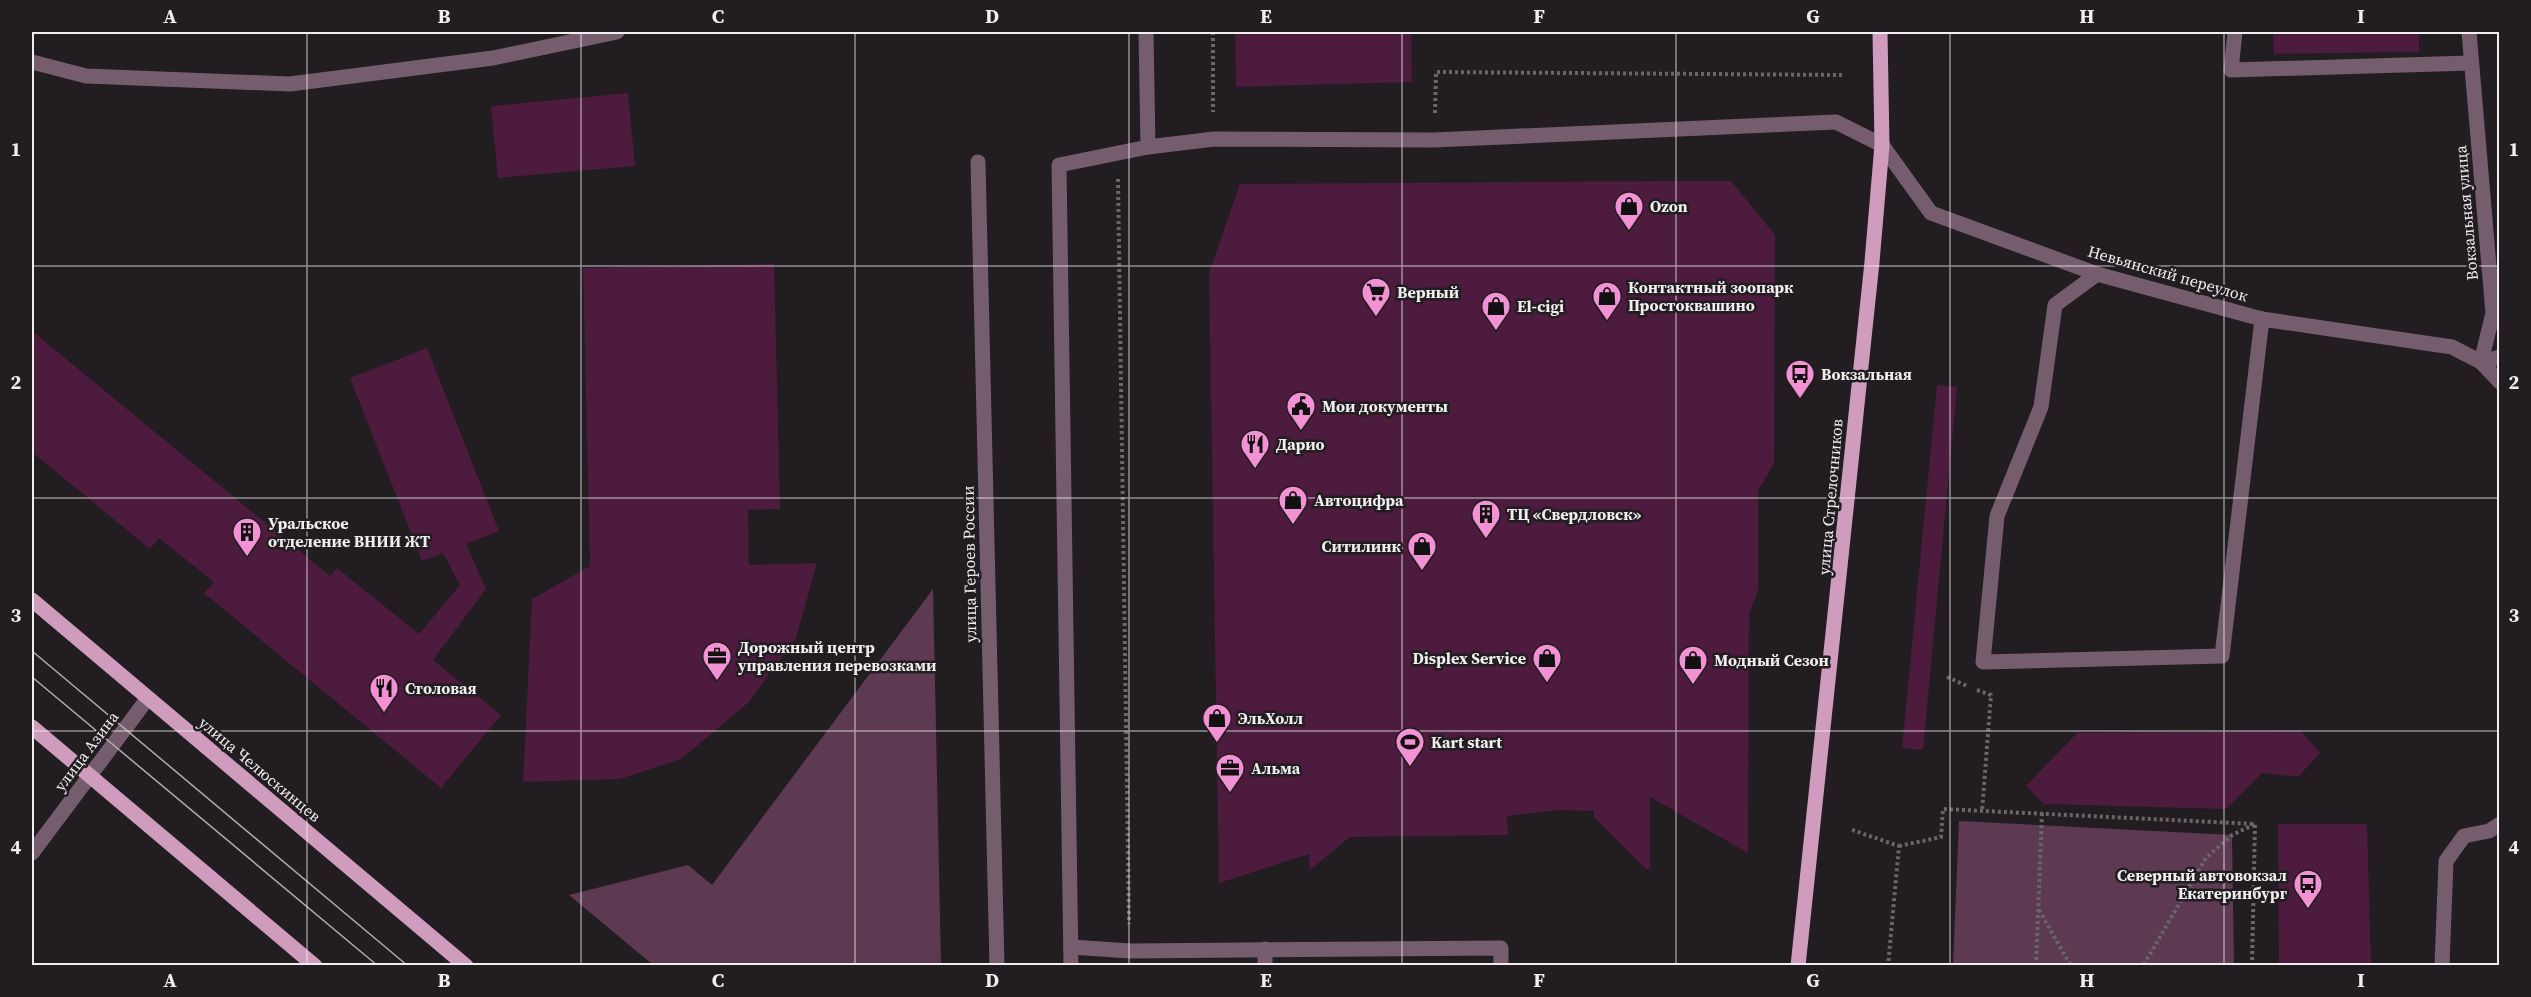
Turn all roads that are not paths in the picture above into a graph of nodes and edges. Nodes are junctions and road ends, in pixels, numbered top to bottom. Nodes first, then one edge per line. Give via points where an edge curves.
1 (616, 32) edge
2 (1146, 32) edge
3 (1880, 32) edge
4 (2235, 32) edge
5 (2469, 32) edge
6 (32, 62) edge
7 (2471, 63) junction
8 (1882, 145) junction
9 (1148, 147) junction
10 (978, 162) dead end
11 (2097, 274) junction
12 (2262, 319) junction
13 (2499, 357) edge
14 (2481, 362) junction
15 (2499, 382) edge
16 (32, 600) edge
17 (148, 698) junction
18 (32, 727) edge
19 (90, 776) junction
20 (2499, 824) edge
21 (32, 854) edge
22 (1071, 947) junction
23 (1265, 949) junction
24 (315, 966) edge
25 (466, 966) edge
26 (997, 966) edge
27 (1071, 966) edge
28 (1265, 966) edge
29 (1501, 966) edge
30 (1798, 966) edge
31 (2442, 966) edge

1 - 6 street via 494,58 290,84 86,76
2 - 9 street
3 - 8 main road, улица Стрелочников
4 - 7 street via 2231,70
5 - 7 street, Вокзальная улица
7 - 14 street, Вокзальная улица via 2493,313
8 - 9 street via 1836,122 1434,140 1214,139
8 - 11 street, Невьянский переулок via 1931,213
8 - 30 main road, улица Стрелочников
9 - 22 street via 1059,165
10 - 26 street, улица Героев России
11 - 12 street, Невьянский переулок
11 - 12 street via 2055,304 2041,407 1997,516 1983,662 2222,656
12 - 14 street, Невьянский переулок via 2452,347
13 - 14 street
14 - 15 street
16 - 17 main road, улица Челюскинцев
17 - 19 street, улица Азина
17 - 25 main road, улица Челюскинцев
18 - 19 main road
19 - 21 street, улица Азина
19 - 24 main road
20 - 31 street via 2489,831 2464,836 2446,861
22 - 23 street via 1130,951
22 - 27 street
23 - 28 street
23 - 29 street via 1501,948

